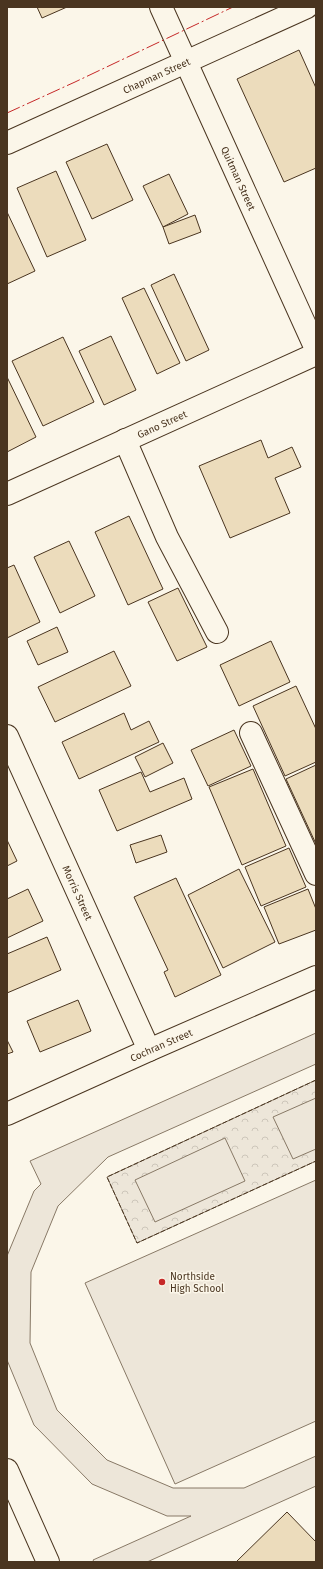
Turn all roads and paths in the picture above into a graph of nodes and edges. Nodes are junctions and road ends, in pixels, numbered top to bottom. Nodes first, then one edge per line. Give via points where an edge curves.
1 (161, 7) edge
2 (307, 7) edge
3 (187, 62) junction
4 (7, 143) edge
5 (316, 349) edge
6 (316, 354) edge
7 (125, 440) junction
8 (7, 494) edge
9 (216, 632) dead end
10 (251, 733) dead end
11 (7, 736) edge
12 (316, 874) edge
13 (316, 977) edge
14 (149, 1050) junction
15 (7, 1114) edge
16 (7, 1470) edge
17 (48, 1562) edge

1 - 3 street, Quitman Street
2 - 3 street, Chapman Street
3 - 4 street, Chapman Street
3 - 5 street, Quitman Street
6 - 7 street, Gano Street
7 - 8 street, Gano Street
7 - 9 street via 167,537
10 - 12 street
11 - 14 street, Morris Street
13 - 14 street, Cochran Street
14 - 15 street, Cochran Street
16 - 17 street

